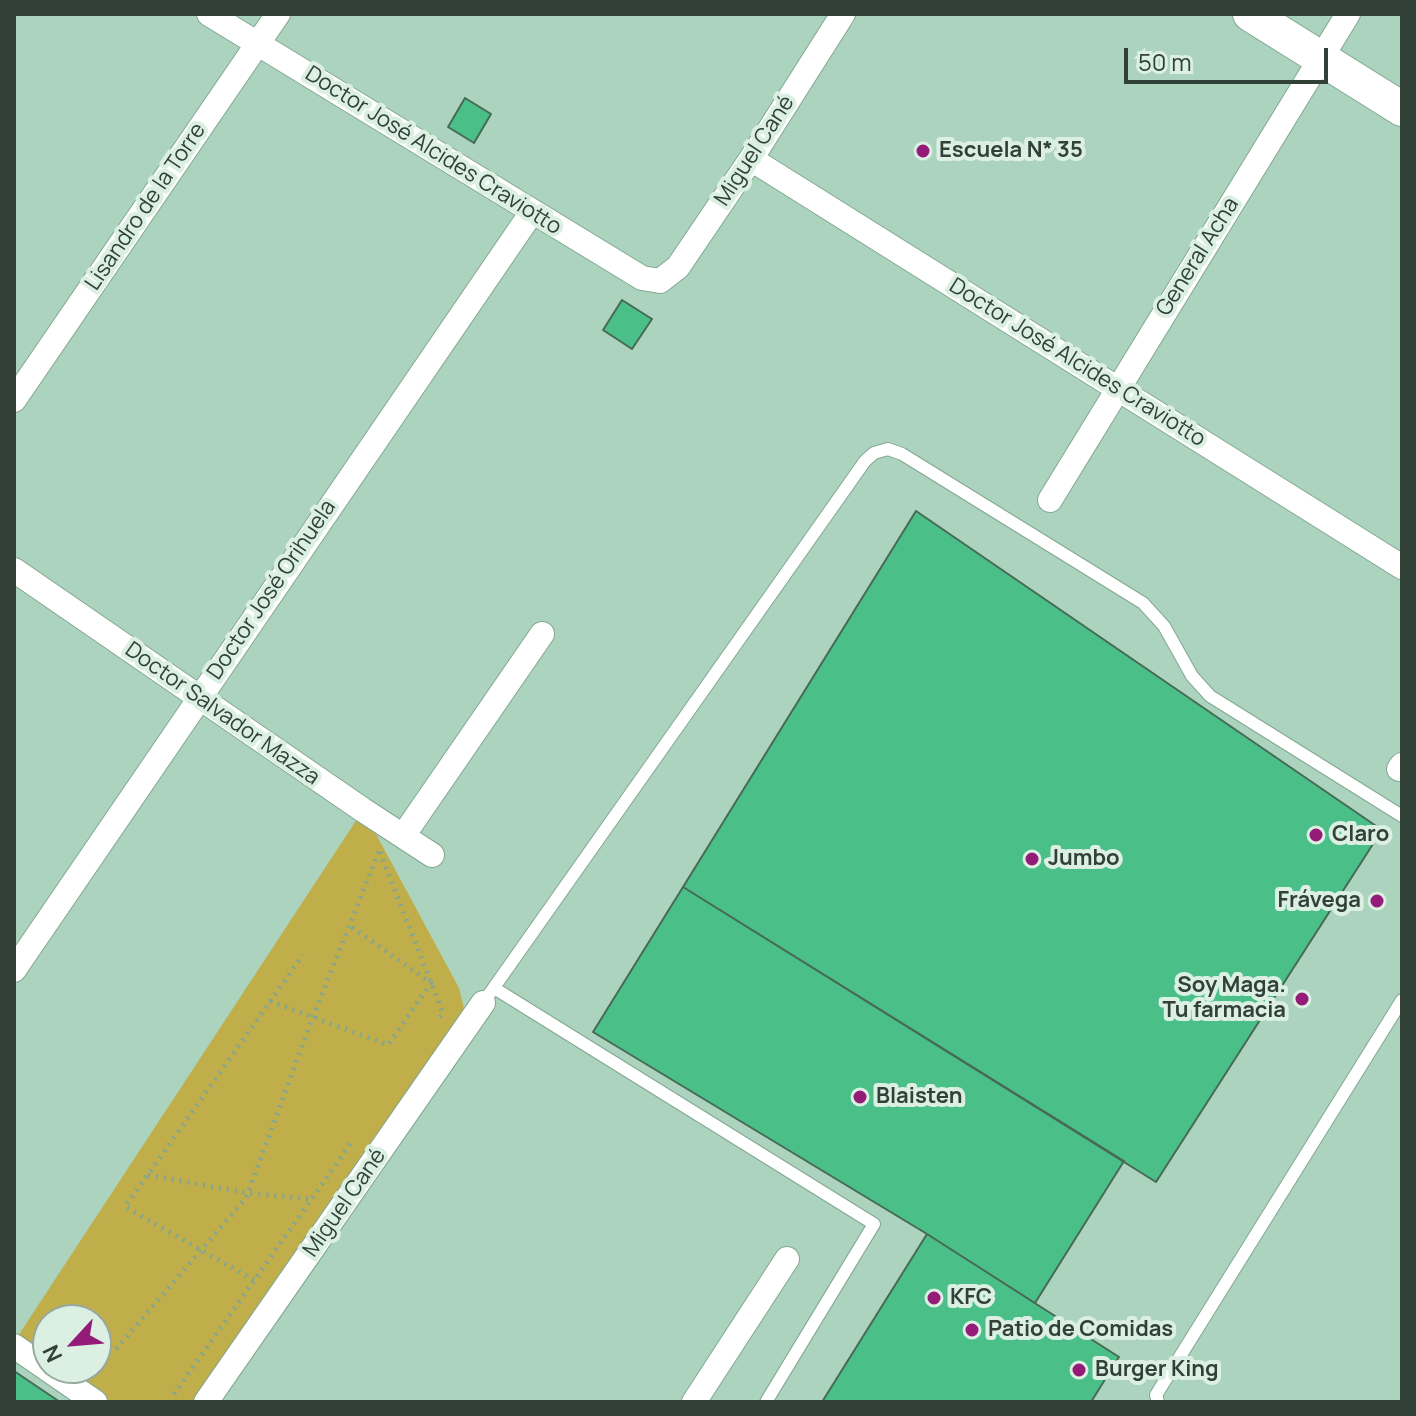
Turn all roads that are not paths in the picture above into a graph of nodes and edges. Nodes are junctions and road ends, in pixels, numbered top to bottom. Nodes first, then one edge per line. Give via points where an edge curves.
1 (209, 14) edge
2 (278, 14) edge
3 (843, 14) edge
4 (1250, 14) edge
5 (1348, 14) edge
6 (258, 43) junction
7 (1320, 58) junction
8 (1402, 109) edge
9 (751, 159) junction
10 (532, 212) junction
11 (660, 281) joint
12 (1117, 388) junction
13 (14, 400) edge
14 (1050, 500) dead end
15 (1402, 567) edge
16 (14, 570) edge
17 (542, 634) dead end
18 (199, 697) junction
19 (1402, 816) edge
20 (403, 836) junction
21 (432, 855) dead end
22 (14, 970) edge
23 (489, 996) junction
24 (1402, 1000) edge
25 (787, 1259) dead end
26 (14, 1346) edge
27 (95, 1402) edge
28 (206, 1402) edge
29 (694, 1402) edge
30 (766, 1402) edge
31 (1158, 1402) edge

1 - 6 street, Doctor José Alcides Craviotto
2 - 6 street, Lisandro de la Torre
3 - 9 street, Miguel Cané
4 - 7 main road
5 - 7 street, General Acha
6 - 10 street, Doctor José Alcides Craviotto
6 - 13 street, Lisandro de la Torre
7 - 8 main road
7 - 12 street, General Acha
9 - 11 street, Miguel Cané via 678,267
9 - 12 street, Doctor José Alcides Craviotto
10 - 11 street, Doctor José Alcides Craviotto via 642,278
10 - 18 street, Doctor José Orihuela
12 - 14 street, General Acha
12 - 15 street, Doctor José Alcides Craviotto
16 - 18 street, Doctor Salvador Mazza
17 - 20 street
18 - 20 street, Doctor Salvador Mazza
18 - 22 street, Doctor José Orihuela
19 - 23 lane via 1210,696 1143,603 888,449 865,461
20 - 21 street, Doctor Salvador Mazza
23 - 28 street, Miguel Cané
23 - 30 lane via 874,1224
24 - 31 lane via 1156,1395
25 - 29 street
26 - 27 street

